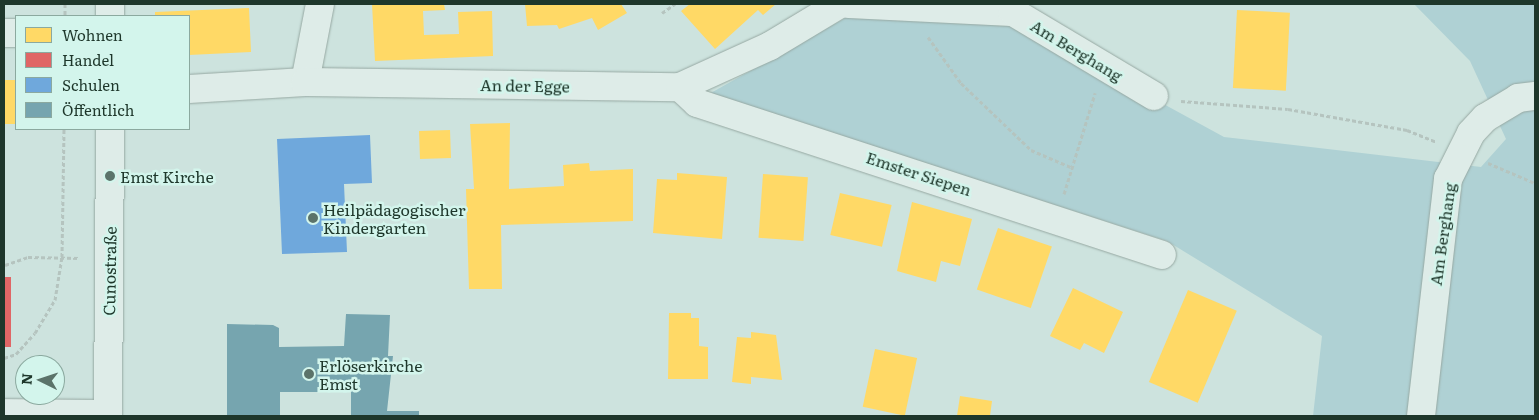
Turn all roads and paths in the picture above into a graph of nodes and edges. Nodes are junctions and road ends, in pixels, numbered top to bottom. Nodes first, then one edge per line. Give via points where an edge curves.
1 (320, 4) edge
2 (675, 4) edge
3 (840, 4) edge
4 (848, 4) edge
5 (908, 8) junction
6 (662, 13) dead end
7 (1104, 66) junction
8 (305, 82) junction
9 (680, 87) junction
10 (190, 89) edge
11 (1154, 96) joint
12 (1535, 96) edge
13 (64, 130) edge
14 (110, 130) edge
15 (1460, 151) junction
16 (1073, 168) junction
17 (1535, 183) edge
18 (1056, 220) junction
19 (1162, 255) dead end
20 (62, 257) junction
21 (110, 258) junction
22 (5, 265) edge
23 (4, 358) edge
24 (4, 413) edge
25 (108, 415) edge
26 (1422, 416) edge

1 - 8 street
2 - 6 path
3 - 9 street, An der Egge via 770,46
4 - 5 street, Am Berghang
5 - 7 street, Am Berghang via 1013,12
5 - 16 path via 961,83 1016,137 1030,150
7 - 11 street, Am Berghang
7 - 16 path
8 - 9 street, An der Egge
8 - 10 street, An der Egge
9 - 18 street, Emster Siepen via 697,103
11 - 15 path via 1161,100 1288,109 1406,130
12 - 15 street, Am Berghang via 1518,98 1485,118
13 - 20 path
14 - 21 street, Cunostraße
15 - 17 path
15 - 26 street, Am Berghang via 1448,179 1442,210
16 - 18 path
18 - 19 street, Emster Siepen
20 - 21 path
20 - 22 path via 28,257
20 - 23 path via 55,300 35,333 16,354
21 - 25 street, Cunostraße
24 - 25 street

